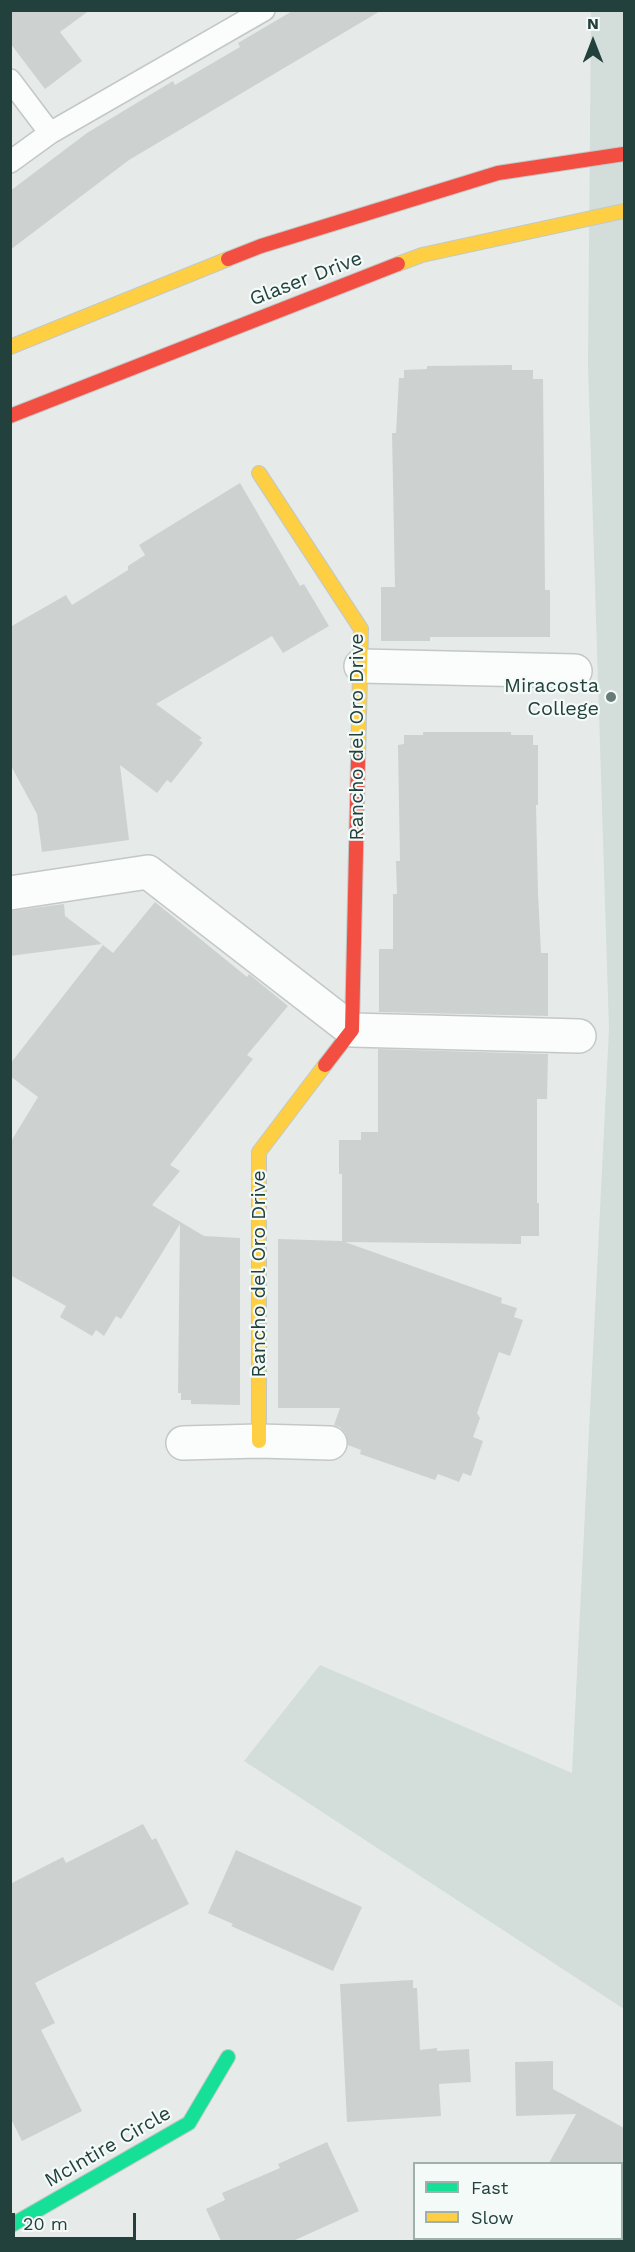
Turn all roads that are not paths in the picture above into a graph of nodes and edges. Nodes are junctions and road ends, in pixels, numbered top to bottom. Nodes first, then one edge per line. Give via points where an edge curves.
1 (264, 10) edge
2 (10, 80) edge
3 (50, 133) junction
4 (624, 154) edge
5 (10, 162) edge
6 (624, 211) edge
7 (10, 347) edge
8 (10, 416) edge
9 (259, 473) dead end
10 (361, 666) junction
11 (575, 671) dead end
12 (10, 893) edge
13 (352, 1030) junction
14 (579, 1036) dead end
15 (259, 1440) junction
16 (183, 1443) dead end
17 (330, 1443) dead end
18 (228, 2057) dead end
19 (10, 2226) edge

1 - 3 lane
2 - 3 lane
3 - 5 lane
4 - 7 street, Glaser Drive via 498,173 261,246
6 - 8 street, Glaser Drive via 422,255
9 - 10 street, Rancho del Oro Drive via 361,629
10 - 11 street
10 - 13 street, Rancho del Oro Drive
12 - 13 street via 147,872
13 - 14 street
13 - 15 street, Rancho del Oro Drive via 259,1152
15 - 16 street
15 - 17 street
18 - 19 street, McIntire Circle via 189,2123

